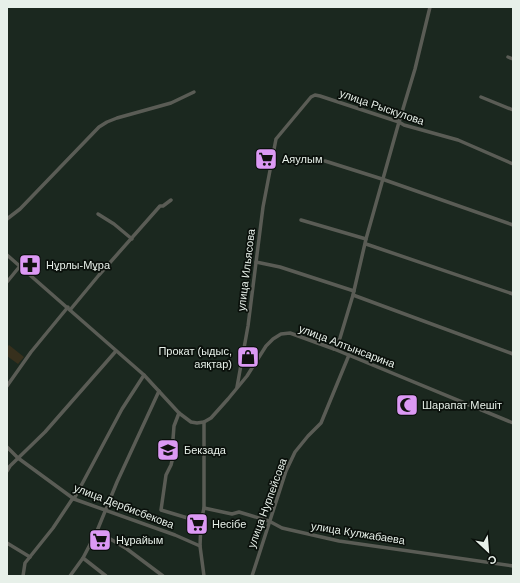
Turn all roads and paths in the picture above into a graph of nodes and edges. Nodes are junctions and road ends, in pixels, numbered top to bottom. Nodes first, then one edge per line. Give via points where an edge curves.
1 (430, 7) edge
2 (508, 57) dead end
3 (513, 59) edge
4 (194, 92) dead end
5 (481, 97) dead end
6 (513, 110) edge
7 (399, 122) junction
8 (272, 154) joint
9 (325, 161) dead end
10 (513, 164) edge
11 (382, 179) junction
12 (171, 200) dead end
13 (98, 214) dead end
14 (7, 218) edge
15 (302, 220) dead end
16 (513, 225) edge
17 (132, 239) junction
18 (366, 239) junction
19 (366, 244) junction
20 (7, 255) edge
21 (256, 262) junction
22 (20, 266) junction
23 (7, 282) edge
24 (354, 293) junction
25 (513, 294) edge
26 (69, 309) junction
27 (334, 349) junction
28 (116, 350) junction
29 (513, 354) edge
30 (350, 355) junction
31 (144, 375) junction
32 (7, 386) edge
33 (237, 388) junction
34 (159, 391) junction
35 (179, 413) junction
36 (204, 422) junction
37 (513, 423) edge
38 (7, 447) edge
39 (18, 458) junction
40 (7, 470) edge
41 (74, 498) junction
42 (204, 508) junction
43 (105, 510) junction
44 (269, 521) junction
45 (201, 522) junction
46 (98, 531) junction
47 (7, 543) edge
48 (200, 546) junction
49 (30, 557) junction
50 (83, 558) junction
51 (513, 566) edge
52 (23, 576) edge
53 (70, 576) edge
54 (106, 576) edge
55 (164, 576) edge
56 (204, 576) edge
57 (252, 576) edge

1 - 7 street
2 - 3 street
4 - 14 street via 170,103 117,118 99,127 20,209
5 - 6 street
7 - 8 street, улица Рыскулова via 315,95 276,139
7 - 10 street, улица Рыскулова via 458,140
7 - 11 street
8 - 21 street, улица Ильясова
9 - 11 street
11 - 16 street
11 - 18 street
12 - 17 street via 160,206
13 - 17 street
15 - 18 street
17 - 26 street
18 - 19 street
19 - 24 street
19 - 25 street
20 - 22 street
21 - 24 street via 280,267
21 - 33 street, улица Ильясова
22 - 23 street
22 - 26 street
24 - 27 street
24 - 29 street
26 - 28 street
26 - 32 street
27 - 30 street, улица Алтынсарина
27 - 33 street, улица Алтынсарина via 290,333 281,334 266,346
28 - 31 street
28 - 39 street via 45,432
30 - 37 street, улица Алтынсарина
30 - 44 street, улица Нурпейсова via 321,423 299,447 286,471
31 - 34 street
31 - 41 street via 122,409
33 - 36 street, улица Алтынсарина via 211,418
34 - 35 street
34 - 43 street
35 - 36 street via 191,422
35 - 45 street via 174,426 174,453 166,475 161,510
36 - 42 street
38 - 39 street, улица Дербисбекова
39 - 40 street
39 - 41 street, улица Дербисбекова
41 - 43 street, улица Дербисбекова
41 - 49 street
42 - 44 street, улица Кулжабаева via 232,514 239,512
42 - 45 street
43 - 46 street
43 - 48 street, улица Дербисбекова
44 - 51 street, улица Кулжабаева via 282,528 339,541
44 - 57 street, улица Нурпейсова
45 - 48 street
46 - 50 street
46 - 55 street via 128,549
47 - 49 street
48 - 56 street
49 - 52 street via 25,563
50 - 53 street
50 - 54 street

